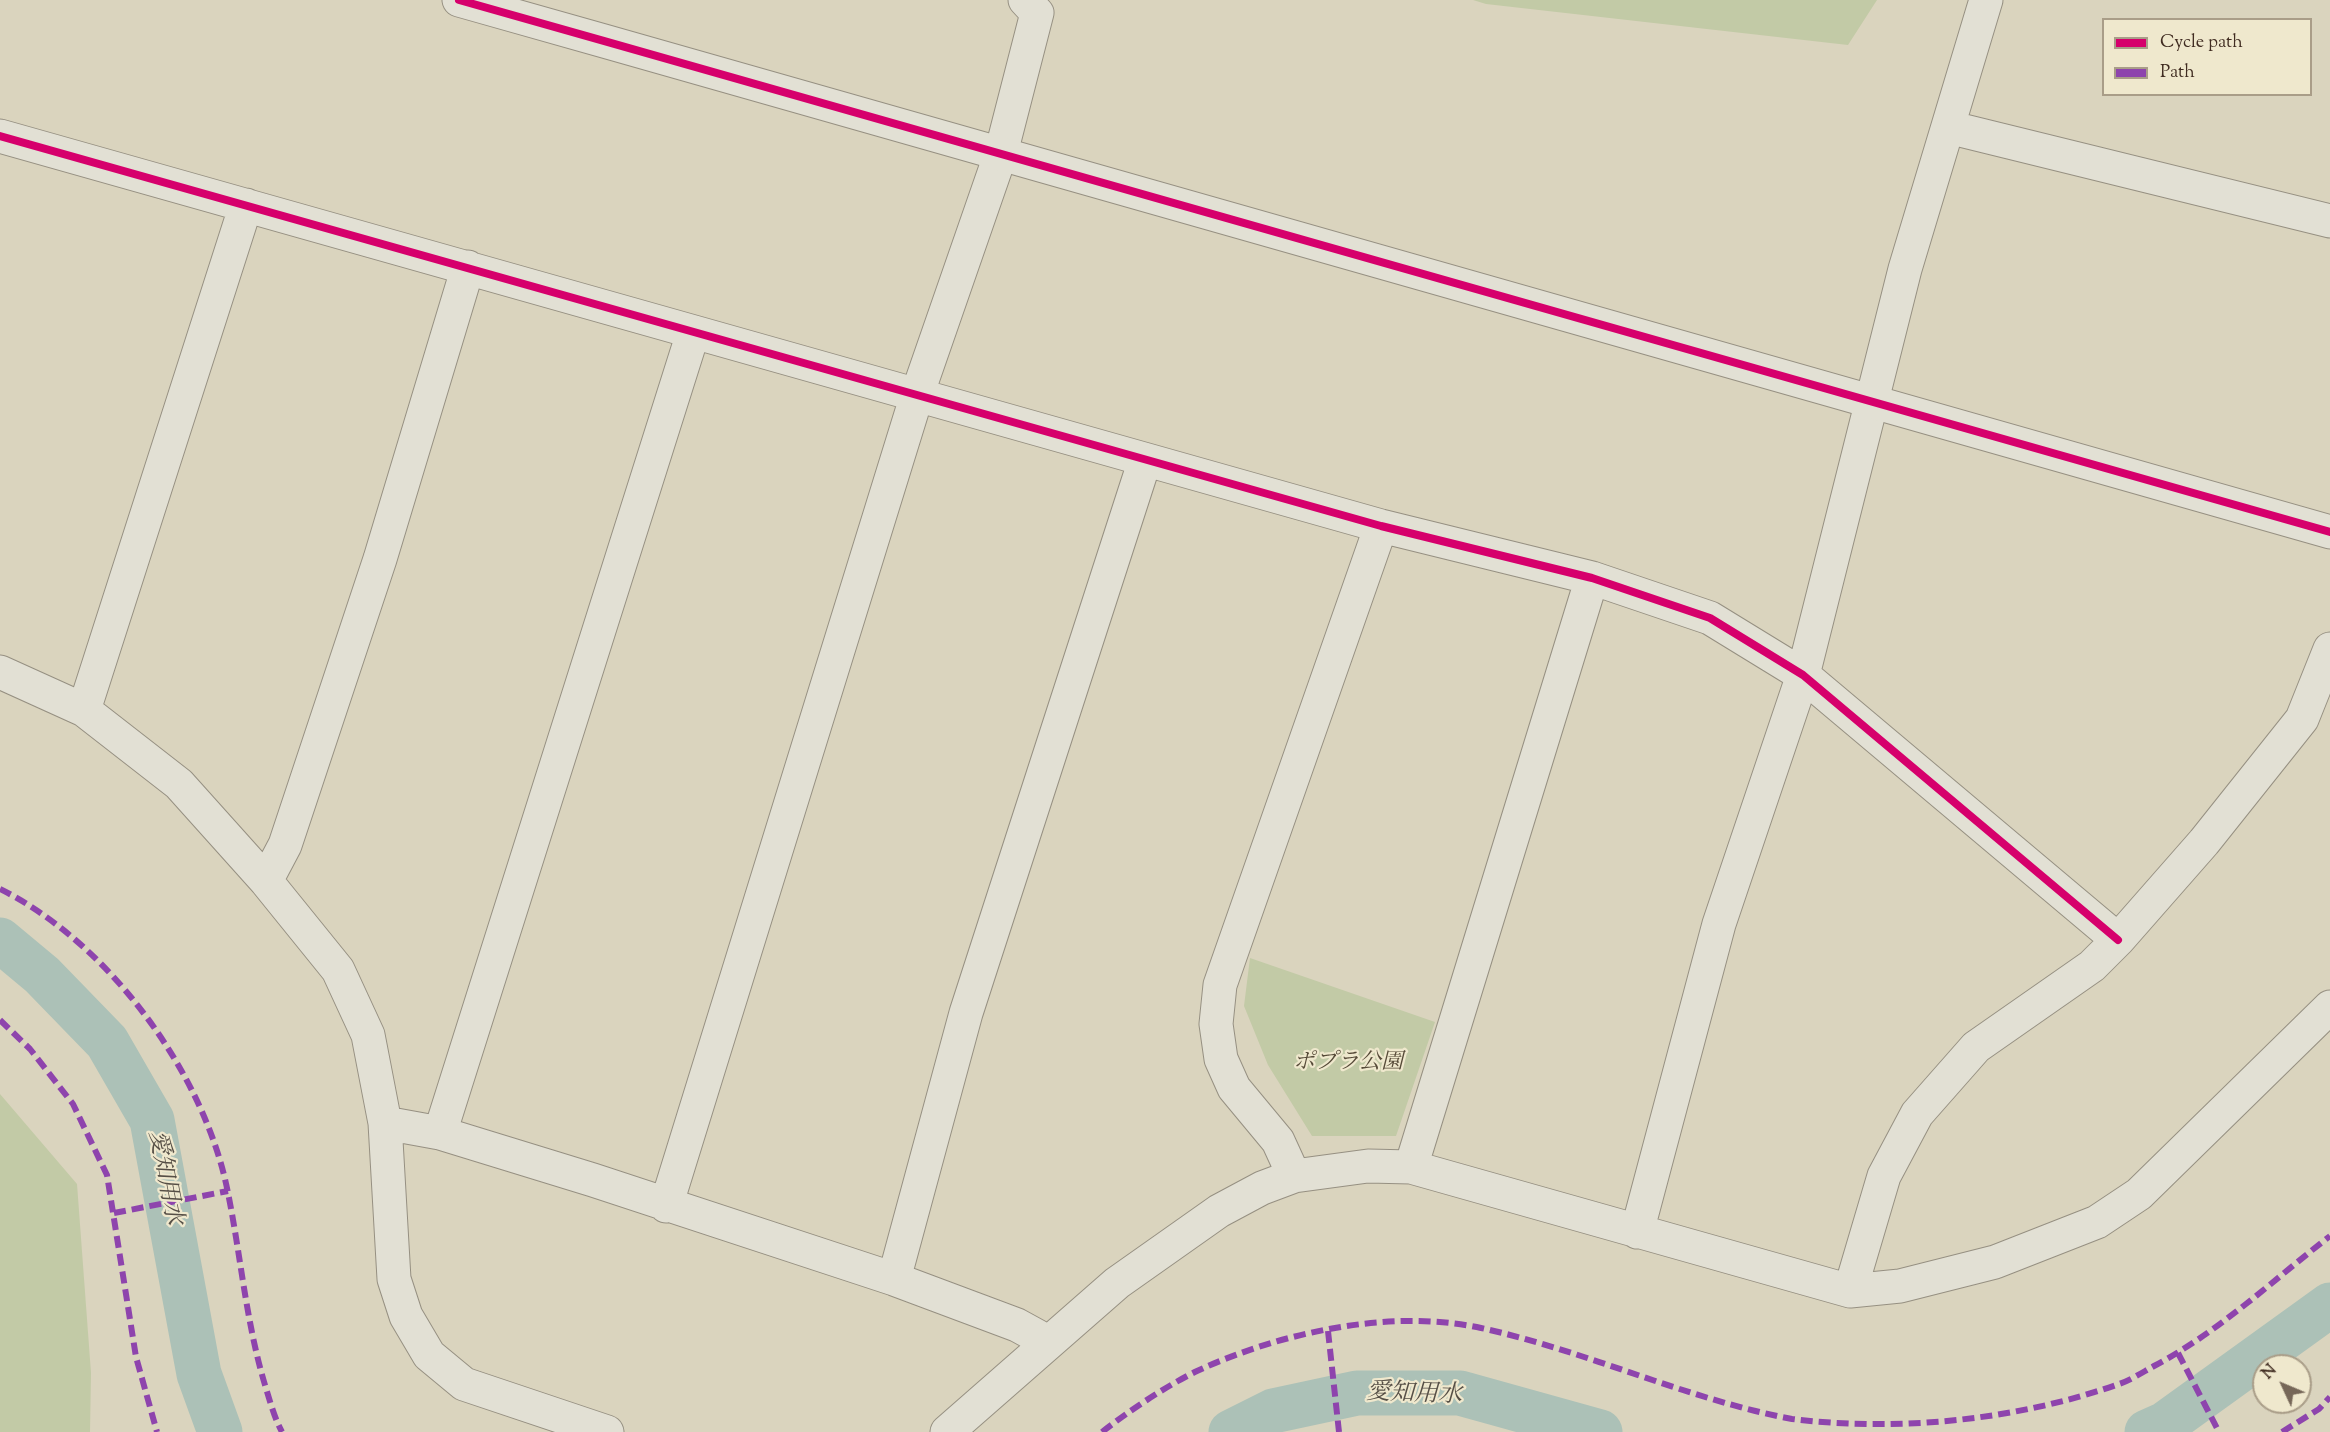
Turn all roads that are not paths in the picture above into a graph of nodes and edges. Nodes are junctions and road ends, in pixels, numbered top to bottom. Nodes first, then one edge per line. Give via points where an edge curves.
1 (459, 0) edge
2 (1025, 0) edge
3 (1986, 0) edge
4 (1948, 127) junction
5 (0, 136) edge
6 (1000, 153) junction
7 (246, 205) junction
8 (2330, 221) edge
9 (468, 267) junction
10 (693, 333) junction
11 (917, 395) junction
12 (1869, 405) junction
13 (1145, 460) junction
14 (1381, 526) junction
15 (2330, 532) edge
16 (1592, 578) junction
17 (2330, 649) edge
18 (0, 672) edge
19 (1803, 675) junction
20 (84, 710) junction
21 (266, 881) junction
22 (2118, 940) junction
23 (2330, 1007) edge
24 (385, 1123) junction
25 (440, 1133) junction
26 (1411, 1167) junction
27 (1294, 1176) junction
28 (666, 1206) junction
29 (1637, 1232) junction
30 (894, 1280) junction
31 (1850, 1291) junction
32 (1048, 1342) junction
33 (607, 1432) edge
34 (947, 1432) edge

1 - 6 street
2 - 6 street via 1037,13
3 - 4 street
4 - 8 street
4 - 12 street
5 - 7 street
6 - 11 street
6 - 12 street
7 - 9 street
7 - 20 street
9 - 10 street
9 - 21 street via 377,570 285,845
10 - 11 street
10 - 25 street
11 - 13 street
11 - 28 street
12 - 15 street
12 - 19 street
13 - 14 street
13 - 30 street via 966,1013
14 - 16 street
14 - 27 street via 1220,985 1216,1024 1221,1059 1234,1088 1278,1141
16 - 19 street via 1710,618
16 - 26 street
17 - 22 street via 2302,719 2204,842
18 - 20 street
19 - 22 street
19 - 29 street via 1719,924
20 - 21 street via 179,784
21 - 24 street via 338,970 368,1035
22 - 31 street via 2092,966 1976,1047 1917,1114 1884,1176
23 - 31 street via 2139,1194 2097,1222 1995,1262 1900,1286
24 - 25 street
24 - 33 street via 394,1279 406,1316 429,1355 464,1384
25 - 28 street
26 - 27 street via 1368,1166
26 - 29 street
27 - 32 street via 1219,1211 1117,1283
28 - 30 street
29 - 31 street
30 - 32 street via 1017,1325
32 - 34 street

